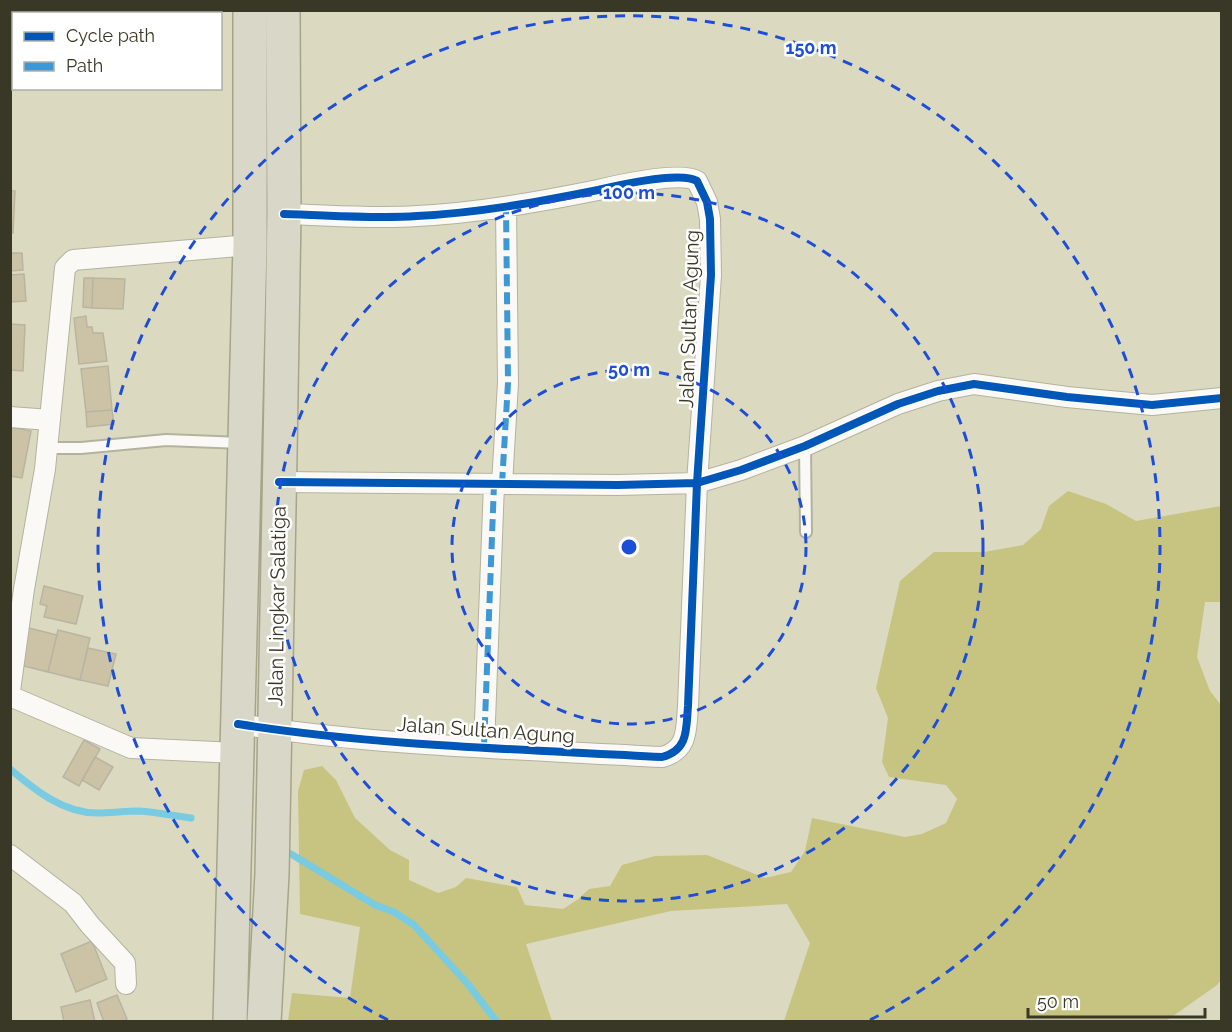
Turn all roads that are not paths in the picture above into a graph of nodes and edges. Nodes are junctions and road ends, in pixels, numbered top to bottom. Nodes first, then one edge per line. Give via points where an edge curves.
1 (250, 10) edge
2 (283, 10) edge
3 (506, 208) junction
4 (284, 214) junction
5 (250, 245) junction
6 (1221, 398) edge
7 (10, 417) edge
8 (50, 420) junction
9 (245, 443) junction
10 (805, 446) junction
11 (48, 448) junction
12 (279, 482) junction
13 (696, 483) junction
14 (498, 484) junction
15 (806, 532) dead end
16 (13, 650) edge
17 (10, 691) edge
18 (10, 696) edge
19 (274, 729) junction
20 (237, 738) junction
21 (484, 747) junction
22 (10, 855) edge
23 (126, 984) dead end
24 (230, 1022) edge
25 (264, 1022) edge

1 - 5 highway, Jalan Lingkar Salatiga
2 - 4 highway, Jalan Lingkar Salatiga
3 - 4 street, Jalan Sultan Agung via 416,217
3 - 13 street, Jalan Sultan Agung via 673,177 693,178 701,186 710,219 711,274
3 - 14 street via 508,383
4 - 12 highway, Jalan Lingkar Salatiga
5 - 8 street via 73,260 63,274
5 - 9 highway, Jalan Lingkar Salatiga
6 - 10 street via 1152,405 974,384 898,404
7 - 8 street
8 - 11 street
9 - 11 lane via 166,440
9 - 20 highway, Jalan Lingkar Salatiga
10 - 13 street
10 - 15 lane
11 - 16 street
12 - 14 street
12 - 19 highway, Jalan Lingkar Salatiga
13 - 14 street
13 - 21 street, Jalan Sultan Agung via 688,706 680,746 662,756
14 - 21 street
16 - 17 street
18 - 20 street, Jalan Sultan Agung via 131,748
19 - 20 street, Jalan Sultan Agung
19 - 21 street, Jalan Sultan Agung
19 - 25 highway, Jalan Lingkar Salatiga
20 - 24 highway, Jalan Lingkar Salatiga
22 - 23 street via 73,903 125,963

